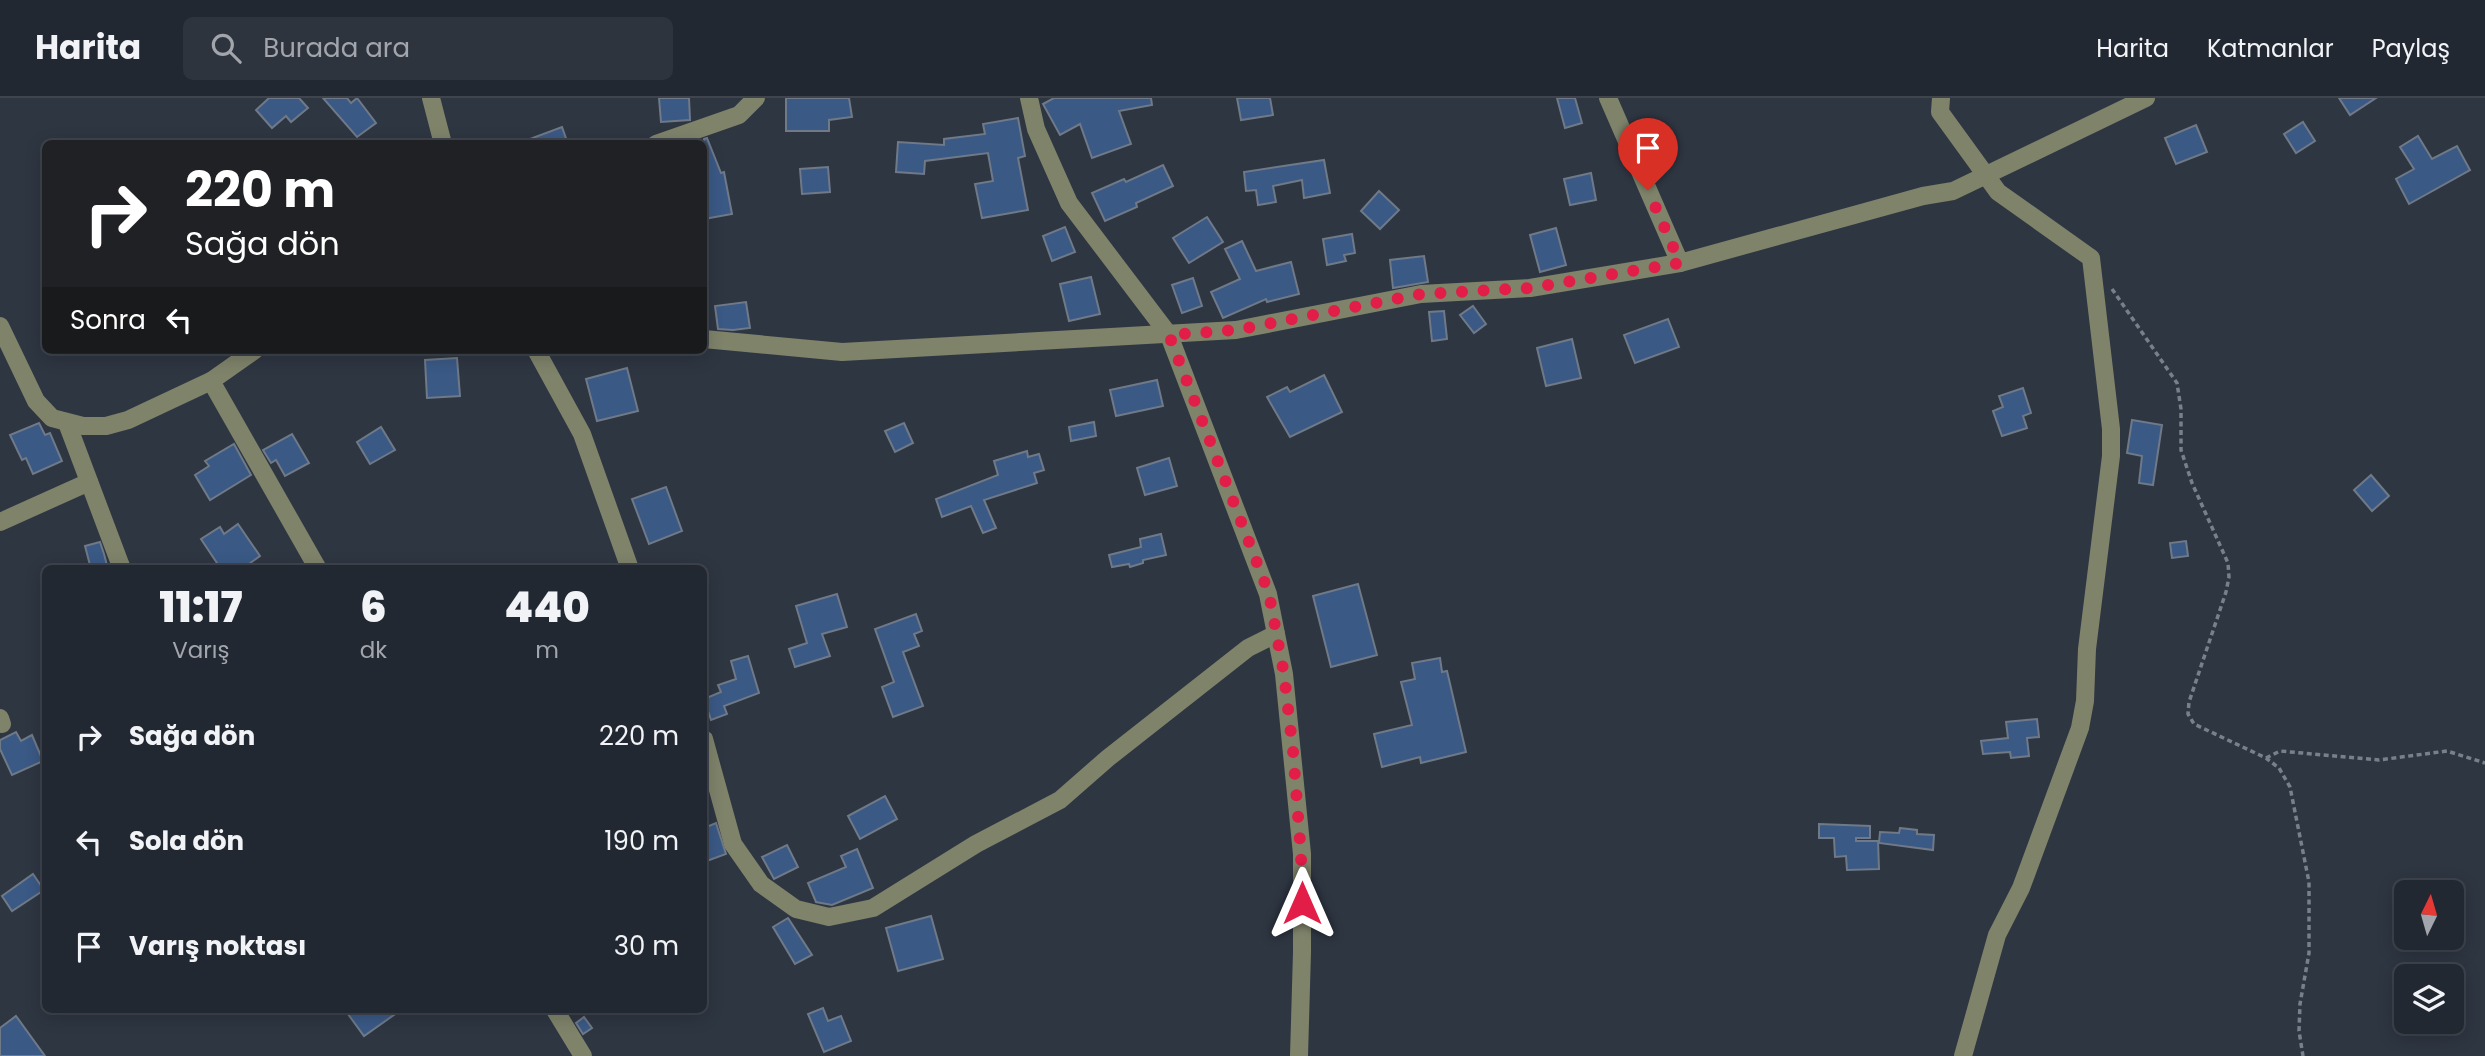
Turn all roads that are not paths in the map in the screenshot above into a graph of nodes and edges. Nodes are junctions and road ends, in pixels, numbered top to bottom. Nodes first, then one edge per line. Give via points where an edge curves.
1 (431, 98) edge
2 (756, 98) edge
3 (1029, 98) edge
4 (1608, 98) edge
5 (1941, 98) edge
6 (2146, 98) edge
7 (442, 140) edge
8 (667, 140) edge
9 (1986, 176) junction
10 (1680, 263) junction
11 (0, 326) edge
12 (1169, 335) junction
13 (707, 339) edge
14 (249, 354) edge
15 (538, 354) edge
16 (211, 381) junction
17 (67, 423) junction
18 (89, 482) junction
19 (0, 522) edge
20 (120, 565) edge
21 (316, 565) edge
22 (629, 565) edge
23 (1276, 634) junction
24 (707, 750) edge
25 (557, 1013) edge
26 (583, 1056) edge
27 (1298, 1056) edge
28 (1963, 1056) edge

1 - 7 street
2 - 8 street via 739,114
3 - 12 street via 1036,129 1069,203
4 - 10 street
5 - 9 street via 1940,112
6 - 9 street
9 - 10 street via 1953,191
9 - 28 street via 1998,192 2091,258 2111,456 2080,728 2021,888 1997,935
10 - 12 street via 1530,288 1421,294 1236,330
11 - 17 street via 36,401 52,418
12 - 13 street via 842,352
12 - 23 street via 1269,594
14 - 16 street
15 - 22 street via 582,434
16 - 17 street via 128,420 106,426
16 - 21 street
17 - 18 street
18 - 19 street
18 - 20 street
23 - 24 street via 1248,648 1060,800 976,844 873,908 829,917 796,909 761,884 733,844
23 - 27 street via 1301,854
25 - 26 street

